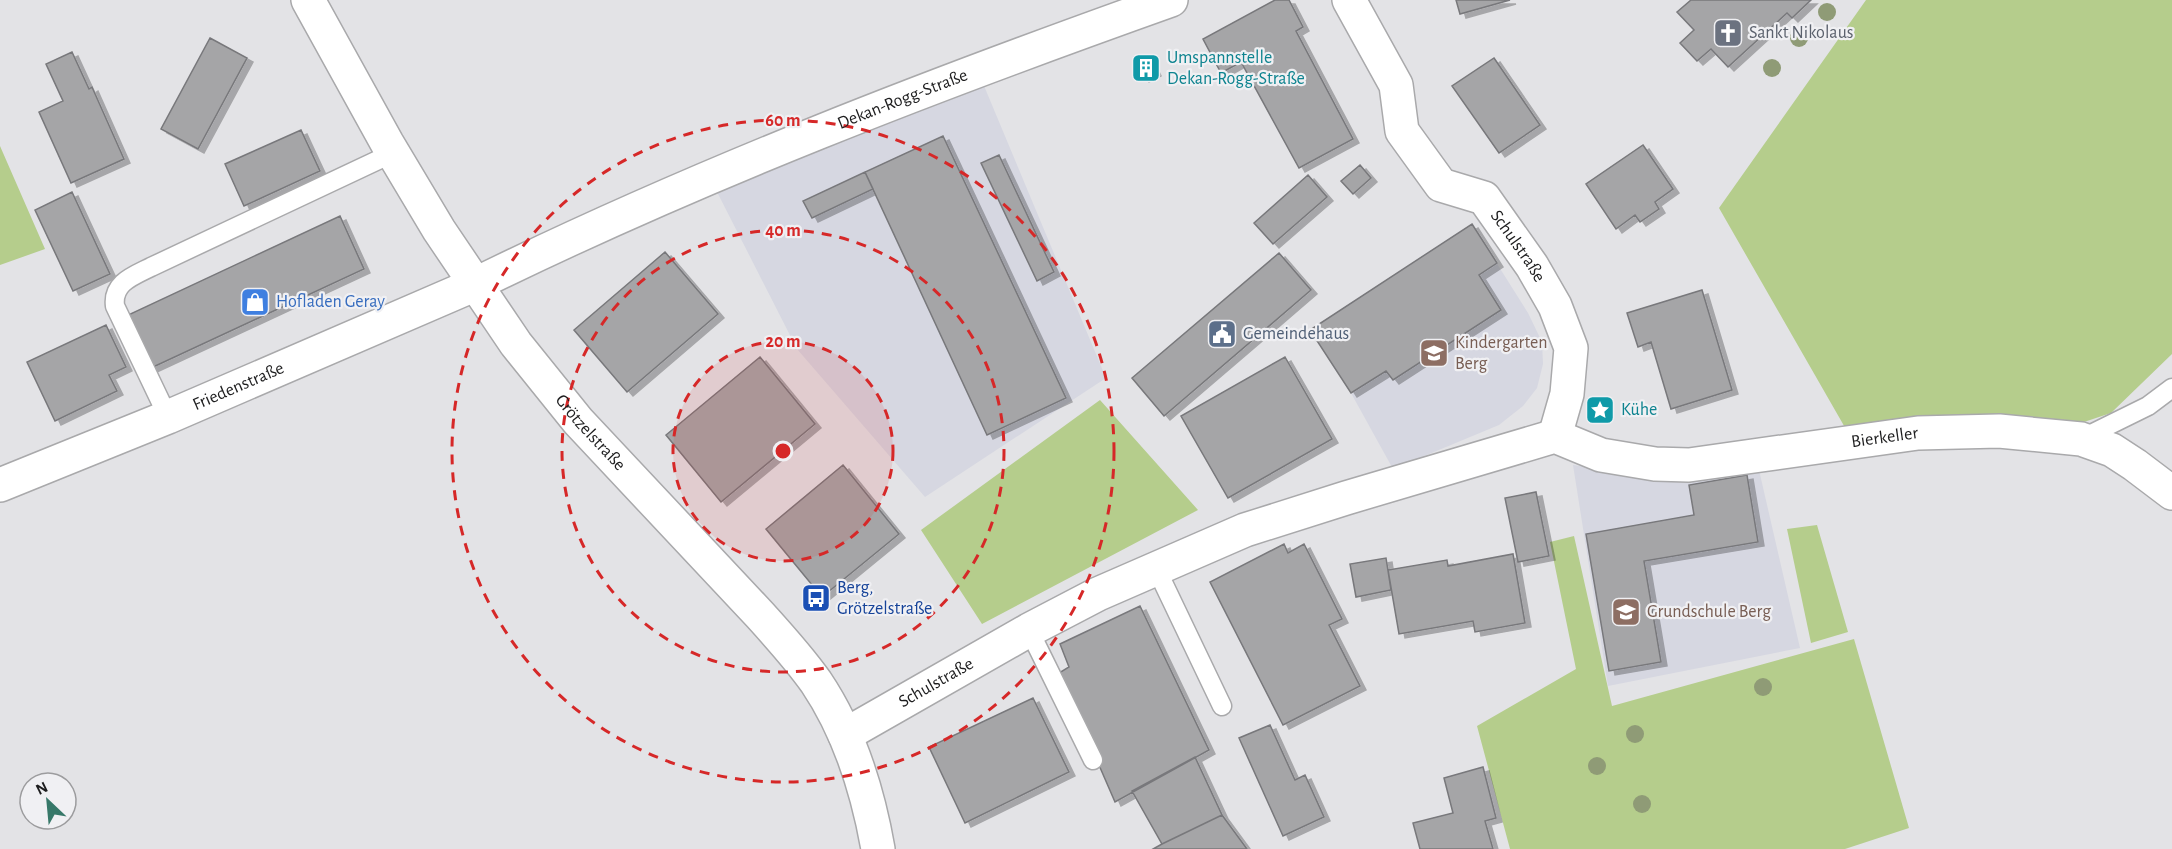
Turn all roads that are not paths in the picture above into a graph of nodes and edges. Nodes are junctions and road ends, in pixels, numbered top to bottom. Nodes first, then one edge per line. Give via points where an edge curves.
1 (308, 0) edge
2 (1171, 0) edge
3 (1349, 0) edge
4 (393, 153) junction
5 (476, 284) junction
6 (2172, 388) edge
7 (168, 417) junction
8 (1556, 436) junction
9 (2081, 439) junction
10 (0, 485) edge
11 (2172, 493) edge
12 (1157, 570) junction
13 (1029, 630) junction
14 (1222, 706) dead end
15 (845, 735) junction
16 (1093, 760) dead end
17 (878, 849) edge

1 - 4 street, Grötzelstraße
2 - 5 street, Dekan-Rogg-Straße via 882,107 695,184
3 - 8 street, Schulstraße via 1396,84 1402,131 1441,185 1484,198 1555,306 1571,348 1567,394
4 - 5 street, Grötzelstraße
4 - 7 lane via 119,285 115,306
5 - 7 street, Friedenstraße
5 - 15 street, Grötzelstraße via 516,344 578,421 788,646 816,682
6 - 9 lane via 2148,406
7 - 10 street, Friedenstraße
8 - 9 street, Bierkeller via 1601,455 1689,465 1918,433 1999,431
8 - 12 street, Schulstraße via 1245,530
9 - 11 street, Bierkeller via 2112,450
12 - 13 street, Schulstraße via 1098,594
12 - 14 lane
13 - 15 street, Schulstraße
13 - 16 lane
15 - 17 street, Grötzelstraße via 871,813

